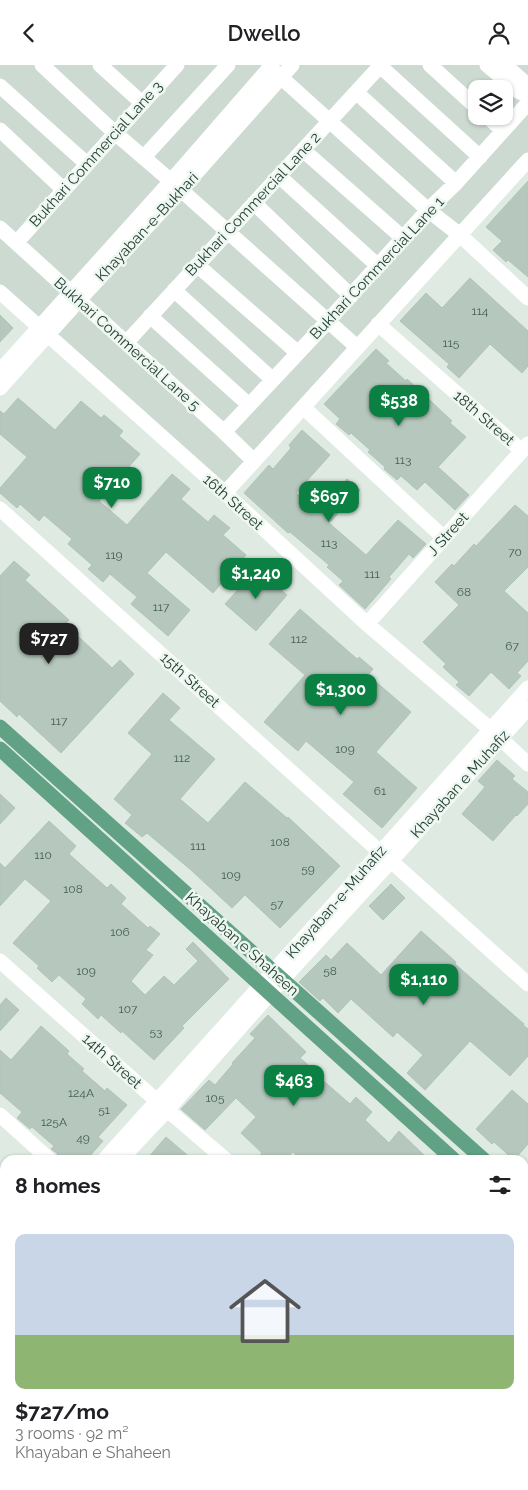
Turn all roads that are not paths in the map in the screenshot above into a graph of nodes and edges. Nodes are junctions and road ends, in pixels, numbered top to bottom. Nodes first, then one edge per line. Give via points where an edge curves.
1 (42, 65) edge
2 (100, 65) edge
3 (228, 65) edge
4 (292, 65) edge
5 (430, 65) edge
6 (488, 65) edge
7 (505, 65) edge
8 (380, 66) edge
9 (167, 68) edge
10 (273, 69) edge
11 (0, 86) edge
12 (528, 89) edge
13 (356, 92) junction
14 (528, 96) edge
15 (468, 100) edge
16 (142, 103) junction
17 (528, 103) edge
18 (329, 121) junction
19 (496, 125) edge
20 (0, 130) edge
21 (502, 131) junction
22 (115, 133) junction
23 (303, 150) junction
24 (144, 157) junction
25 (480, 157) junction
26 (528, 160) edge
27 (87, 165) junction
28 (279, 176) junction
29 (456, 183) junction
30 (176, 186) junction
31 (64, 190) junction
32 (254, 203) junction
33 (428, 210) junction
34 (0, 228) edge
35 (228, 232) junction
36 (460, 235) junction
37 (403, 238) junction
38 (16, 243) junction
39 (197, 265) junction
40 (378, 266) junction
41 (174, 290) junction
42 (0, 293) edge
43 (75, 296) junction
44 (351, 296) junction
45 (528, 298) edge
46 (150, 316) junction
47 (328, 321) junction
48 (378, 324) junction
49 (43, 331) junction
50 (126, 343) junction
51 (357, 347) junction
52 (298, 353) junction
53 (0, 371) edge
54 (274, 380) junction
55 (0, 389) edge
56 (249, 405) junction
57 (302, 407) junction
58 (224, 432) junction
59 (525, 448) edge
60 (254, 461) junction
61 (225, 493) junction
62 (0, 509) edge
63 (444, 538) junction
64 (367, 624) junction
65 (528, 688) edge
66 (528, 707) edge
67 (0, 727) edge
68 (495, 734) junction
69 (0, 749) edge
70 (528, 763) edge
71 (386, 856) junction
72 (0, 961) edge
73 (278, 976) junction
74 (528, 984) edge
75 (266, 990) junction
76 (162, 1105) junction
77 (0, 1115) edge
78 (44, 1155) edge
79 (109, 1155) edge
80 (124, 1155) edge
81 (220, 1155) edge
82 (448, 1155) edge
83 (478, 1155) edge

1 - 22 street
2 - 16 street
3 - 24 street
4 - 10 street, Khayaban-e-Bukhari
5 - 15 street
6 - 14 street
7 - 12 street
8 - 13 street, Bukhari Commercial Lane 2
8 - 25 street
9 - 16 street, Bukhari Commercial Lane 3
10 - 18 street
10 - 30 street, Khayaban-e-Bukhari
11 - 27 street
13 - 18 street, Bukhari Commercial Lane 2
13 - 29 street
16 - 22 street, Bukhari Commercial Lane 3
17 - 21 street, Bukhari Commercial Lane 1
18 - 23 street, Bukhari Commercial Lane 2
18 - 33 street
19 - 21 street
20 - 31 street
21 - 25 street, Bukhari Commercial Lane 1
22 - 24 street
22 - 27 street, Bukhari Commercial Lane 3
23 - 28 street, Bukhari Commercial Lane 2
23 - 37 street
24 - 30 street
25 - 29 street, Bukhari Commercial Lane 1
26 - 36 street
27 - 31 street, Bukhari Commercial Lane 3
28 - 32 street, Bukhari Commercial Lane 2
28 - 40 street
29 - 33 street, Bukhari Commercial Lane 1
30 - 35 street
30 - 43 street, Khayaban-e-Bukhari
31 - 38 street, Bukhari Commercial Lane 3
32 - 35 street, Bukhari Commercial Lane 2
32 - 44 street
33 - 36 street
33 - 37 street, Bukhari Commercial Lane 1
34 - 38 street, Bukhari Commercial Lane 5
35 - 39 street, Bukhari Commercial Lane 2
35 - 47 street
36 - 45 street
36 - 48 street
37 - 40 street, Bukhari Commercial Lane 1
38 - 43 street, Bukhari Commercial Lane 5
39 - 41 street, Bukhari Commercial Lane 2
39 - 52 street
40 - 44 street, Bukhari Commercial Lane 1
41 - 46 street, Bukhari Commercial Lane 2
41 - 54 street
42 - 49 street, 16th Street
43 - 49 street, Khayaban-e-Bukhari
43 - 50 street, Bukhari Commercial Lane 5
44 - 47 street, Bukhari Commercial Lane 1
46 - 50 street, Bukhari Commercial Lane 2
46 - 56 street
47 - 51 street
47 - 52 street, Bukhari Commercial Lane 1
48 - 51 street
48 - 59 street, 18th Street
49 - 53 street, Khayaban-e-Bukhari
49 - 55 street, Khayaban-e-Bukhari
49 - 61 street, 16th Street
50 - 58 street, Bukhari Commercial Lane 5
51 - 57 street
52 - 54 street, Bukhari Commercial Lane 1
54 - 56 street, Bukhari Commercial Lane 1
56 - 58 street, Bukhari Commercial Lane 1
57 - 60 street
57 - 63 street
58 - 60 street, Bukhari Commercial Lane 5
59 - 63 street, J Street
60 - 61 street
61 - 64 street, 16th Street
62 - 71 street, 15th Street
63 - 64 street, J Street
64 - 68 street, 16th Street
65 - 68 street, Khayaban-e-Muhafiz
66 - 68 street, Khayaban e Muhafiz
67 - 73 main road, Khayaban e Shaheen
68 - 70 street, 16th Street
68 - 71 street, Khayaban-e-Muhafiz
69 - 75 main road, Khayaban e Shaheen
71 - 73 street, Khayaban-e-Muhafiz
71 - 74 street, 15th Street
72 - 76 street, 14th Street
73 - 75 street, Khayaban-e-Muhafiz
73 - 83 main road, Khayaban e Shaheen
75 - 76 street, Khayaban-e-Muhafiz
75 - 82 main road, Khayaban e Shaheen
76 - 79 street, Khayaban-e-Muhafiz
76 - 80 street, Khayaban-e-Muhafiz
76 - 81 street, 14th Street
77 - 78 street

